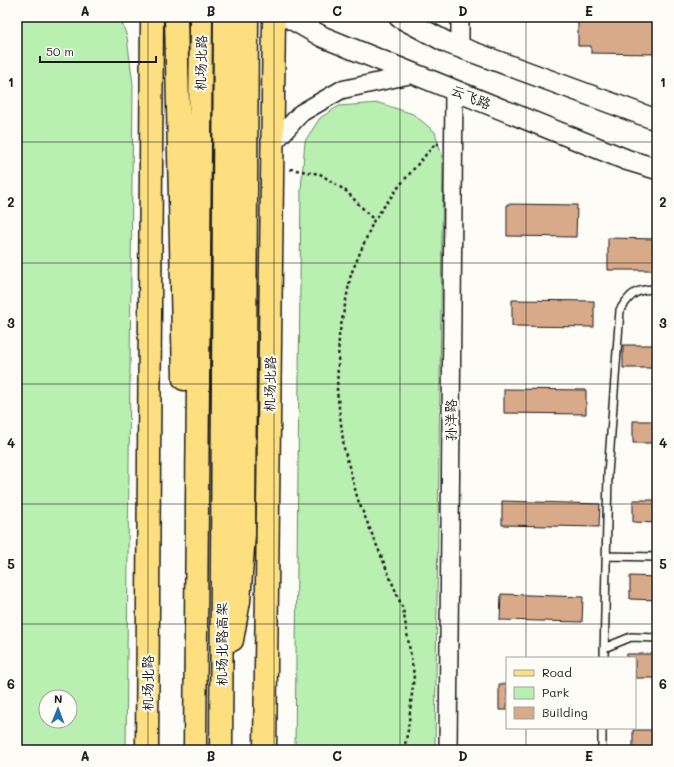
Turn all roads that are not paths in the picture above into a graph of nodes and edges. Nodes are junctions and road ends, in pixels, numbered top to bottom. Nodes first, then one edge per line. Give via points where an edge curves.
1 (152, 17) edge
2 (176, 17) edge
3 (201, 17) edge
4 (224, 17) edge
5 (248, 17) edge
6 (274, 17) edge
7 (288, 17) edge
8 (399, 17) edge
9 (460, 17) edge
10 (460, 48) junction
11 (414, 74) junction
12 (454, 90) junction
13 (657, 120) edge
14 (273, 155) junction
15 (657, 169) edge
16 (657, 289) edge
17 (222, 538) joint
18 (197, 540) junction
19 (606, 556) junction
20 (657, 557) edge
21 (657, 638) edge
22 (604, 648) junction
23 (604, 657) edge
24 (222, 700) junction
25 (602, 729) edge
26 (147, 750) edge
27 (195, 750) edge
28 (221, 750) edge
29 (265, 750) edge
30 (448, 750) edge
31 (602, 750) edge

1 - 26 main road, 机场北路
2 - 18 main road via 184,420
3 - 18 main road, 机场北路
4 - 17 main road, 机场北路
5 - 24 main road via 244,534 239,601
6 - 14 main road, 机场北路
7 - 11 main road, 云飞路 via 323,37
8 - 10 main road
9 - 10 street
10 - 13 main road
11 - 12 main road, 云飞路
11 - 14 street via 341,90 302,113
12 - 15 main road, 云飞路 via 627,160
12 - 30 street, 孙洋路
14 - 29 main road, 机场北路
16 - 19 lane via 644,289 630,294 620,310 608,474
17 - 24 main road, 机场北路高架
18 - 27 main road, 机场北路高架
19 - 20 lane
19 - 22 lane
21 - 22 lane via 631,637
22 - 23 lane
24 - 28 main road, 机场北路高架
25 - 31 lane

